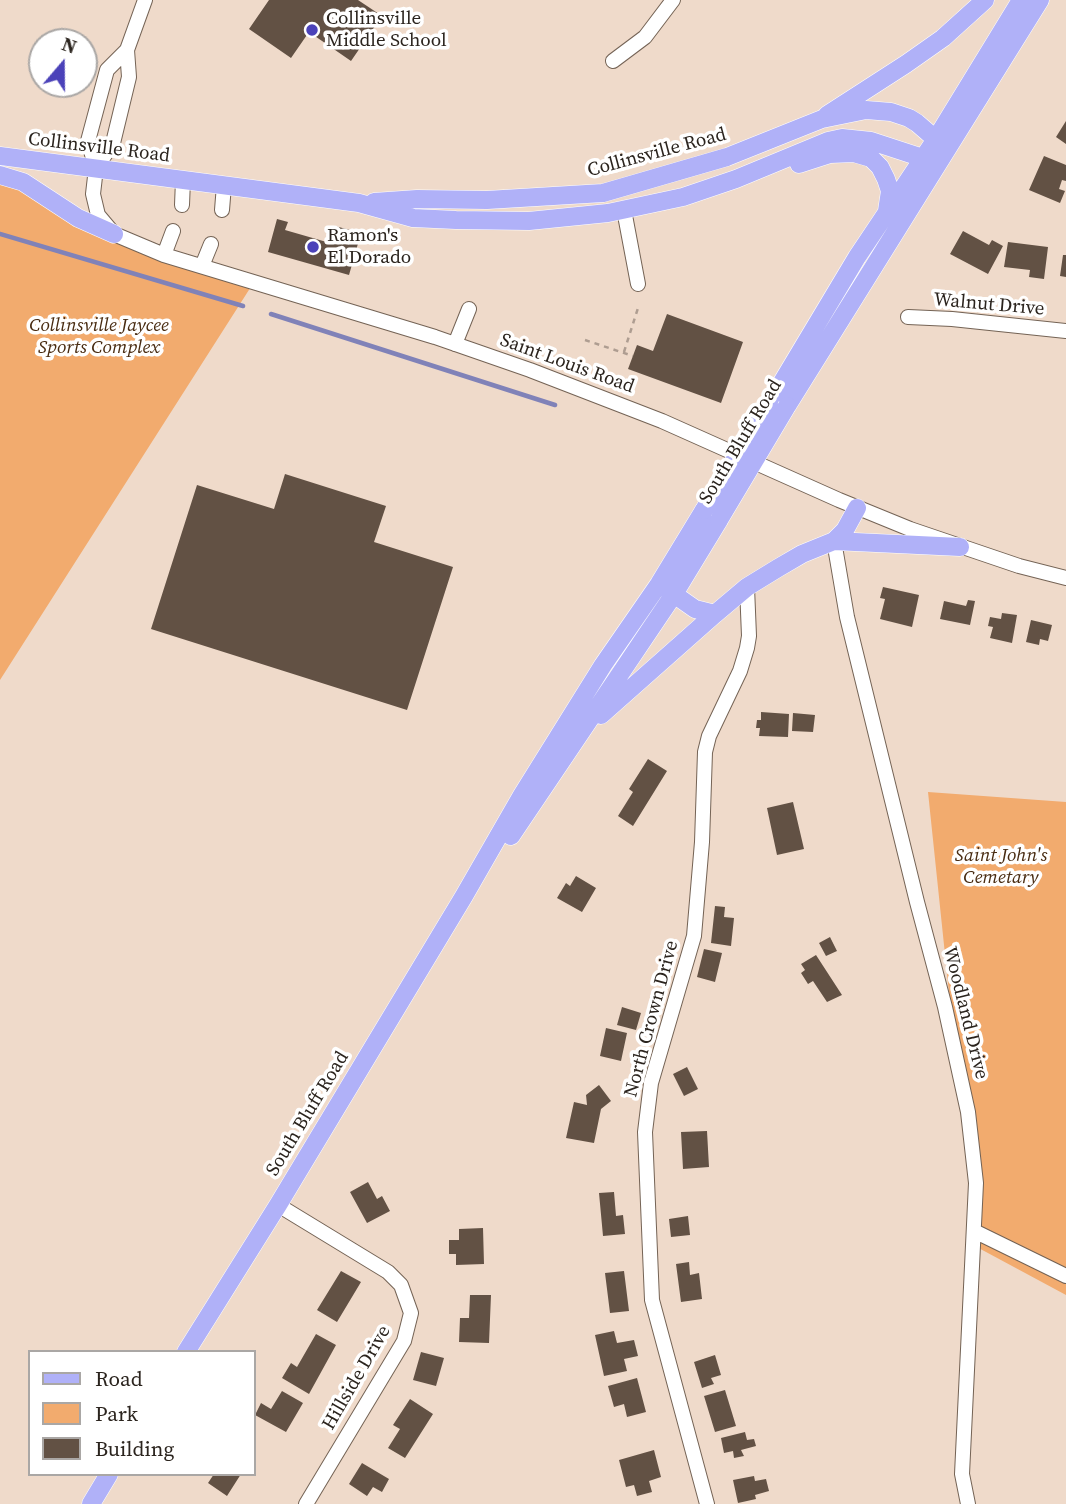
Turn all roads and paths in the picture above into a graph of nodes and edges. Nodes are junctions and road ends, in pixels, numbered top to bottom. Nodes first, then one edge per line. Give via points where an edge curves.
1 (145, 0) edge
2 (673, 0) edge
3 (985, 0) edge
4 (1021, 0) edge
5 (1040, 0) edge
6 (127, 50) junction
7 (613, 61) dead end
8 (816, 122) junction
9 (942, 144) junction
10 (0, 156) edge
11 (929, 162) junction
12 (96, 168) junction
13 (0, 175) edge
14 (736, 179) junction
15 (183, 180) junction
16 (224, 185) junction
17 (619, 188) junction
18 (359, 203) junction
19 (182, 205) dead end
20 (222, 210) dead end
21 (624, 210) junction
22 (887, 211) junction
23 (173, 231) dead end
24 (114, 234) junction
25 (211, 244) dead end
26 (164, 255) junction
27 (202, 266) junction
28 (638, 284) dead end
29 (638, 308) dead end
30 (469, 309) dead end
31 (908, 317) dead end
32 (1066, 331) edge
33 (585, 340) dead end
34 (455, 344) junction
35 (624, 353) junction
36 (633, 356) dead end
37 (778, 405) junction
38 (858, 508) junction
39 (834, 541) junction
40 (960, 547) junction
41 (1066, 578) edge
42 (747, 587) junction
43 (666, 589) junction
44 (715, 614) junction
45 (571, 745) junction
46 (464, 897) junction
47 (278, 1205) junction
48 (974, 1231) junction
49 (1066, 1276) edge
50 (187, 1350) edge
51 (109, 1476) edge
52 (91, 1504) edge
53 (306, 1504) edge
54 (706, 1504) edge
55 (968, 1504) edge

1 - 6 street
2 - 7 street via 645,37
3 - 8 main road via 943,38
4 - 9 main road, South Bluff Road
5 - 9 main road, South Bluff Road
6 - 12 street via 129,77 113,143
6 - 12 street via 107,70 88,141
8 - 9 main road, Collinsville Road via 879,110 909,118
8 - 17 main road, Collinsville Road via 727,157
9 - 11 main road, South Bluff Road
10 - 12 main road, Collinsville Road
11 - 14 main road, Collinsville Road via 871,141 842,138
11 - 22 main road, South Bluff Road
11 - 37 main road, South Bluff Road
12 - 15 main road, Collinsville Road
12 - 24 street via 93,194 98,215
13 - 24 main road via 23,182 78,218
14 - 21 main road, Collinsville Road
14 - 22 main road via 765,179 820,157 854,153 871,158 880,167 890,191
15 - 16 main road, Collinsville Road
15 - 19 street
16 - 18 main road, Collinsville Road
16 - 20 street
17 - 18 main road, Collinsville Road via 550,197
17 - 21 main road
18 - 21 main road, Collinsville Road via 413,218 456,220 541,220
21 - 28 street
22 - 37 main road, South Bluff Road via 856,257
23 - 26 street
24 - 26 street, Saint Louis Road
25 - 27 street
26 - 27 street, Saint Louis Road
27 - 34 street, Saint Louis Road
29 - 35 path
30 - 34 street
31 - 32 street, Walnut Drive
33 - 35 path
34 - 38 street, Saint Louis Road via 631,408
35 - 36 path
37 - 43 main road, South Bluff Road, bridge
38 - 39 main road
38 - 40 street, Saint Louis Road
39 - 40 main road
39 - 42 main road
39 - 48 street, Woodland Drive via 847,617 968,1112 976,1183
40 - 41 street, Saint Louis Road
42 - 44 main road
42 - 54 street, North Crown Drive via 747,648 705,752 694,936 650,1083 645,1132 652,1300
43 - 44 main road via 695,610
43 - 45 main road, South Bluff Road
43 - 46 main road, South Bluff Road via 603,665
44 - 45 main road
45 - 46 main road, South Bluff Road via 502,850
46 - 47 main road, South Bluff Road
47 - 50 main road, South Bluff Road
47 - 53 street, Hillside Drive via 388,1272 401,1285 411,1313 404,1341
48 - 49 street
48 - 55 street, Woodland Drive via 962,1474
51 - 52 main road

